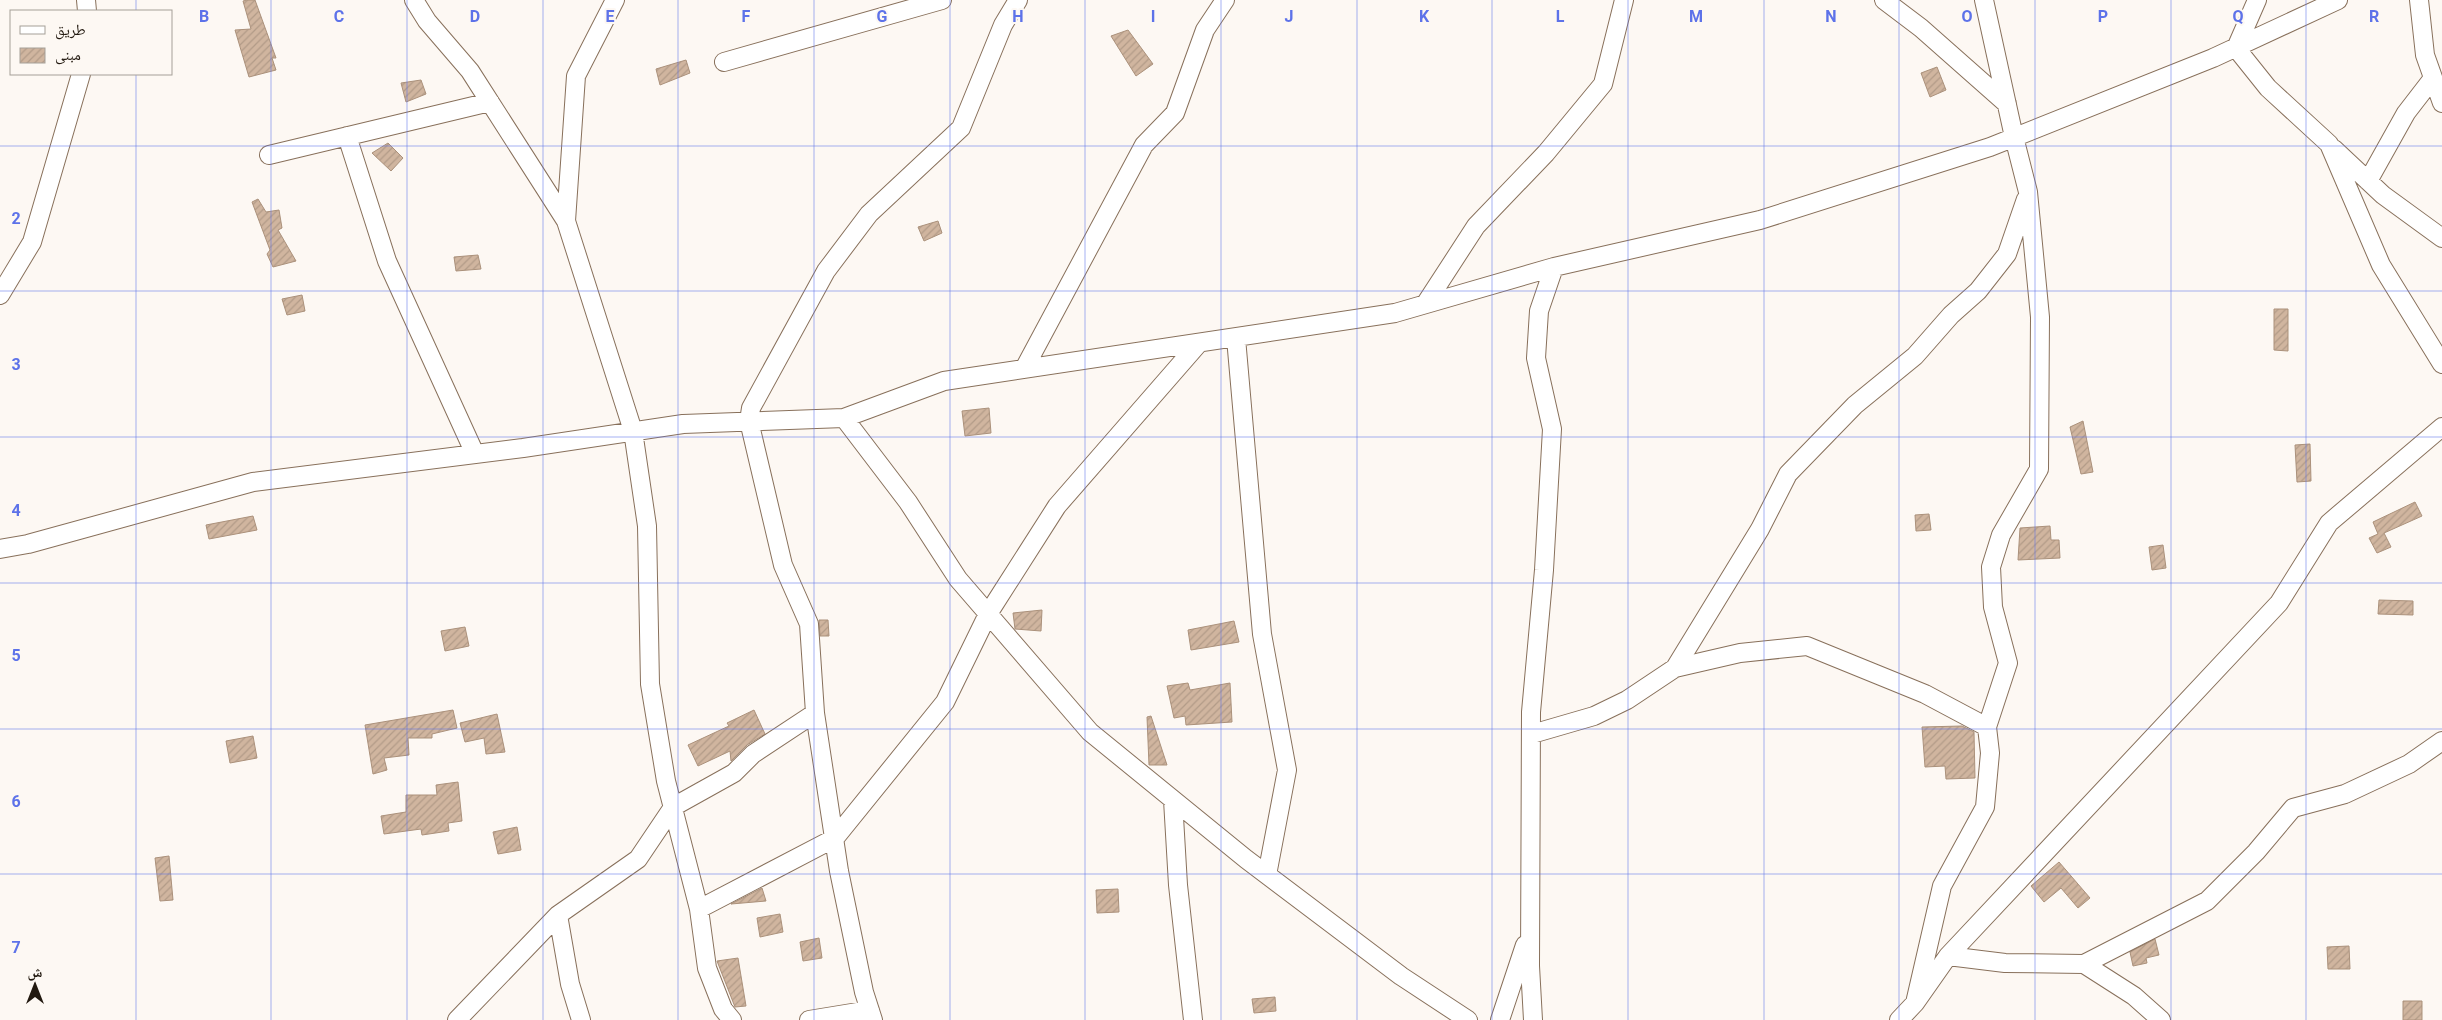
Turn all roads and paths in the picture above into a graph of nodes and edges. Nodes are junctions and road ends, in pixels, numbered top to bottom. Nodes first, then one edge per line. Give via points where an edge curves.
1 (414, 0) edge
2 (615, 0) edge
3 (942, 0) edge
4 (1018, 0) edge
5 (1226, 0) edge
6 (1624, 0) edge
7 (1884, 0) edge
8 (1984, 0) edge
9 (2257, 0) edge
10 (2338, 0) edge
11 (2419, 0) edge
12 (2236, 48) junction
13 (724, 62) dead end
14 (81, 75) edge
15 (2433, 78) junction
16 (490, 102) junction
17 (2442, 103) edge
18 (2007, 104) junction
19 (346, 136) junction
20 (2014, 137) junction
21 (2329, 144) junction
22 (269, 155) dead end
23 (2368, 181) junction
24 (2028, 192) junction
25 (566, 221) junction
26 (2442, 238) edge
27 (1554, 267) junction
28 (0, 295) edge
29 (1426, 304) junction
30 (1236, 338) junction
31 (1199, 343) junction
32 (2442, 364) edge
33 (1024, 369) junction
34 (844, 418) junction
35 (749, 422) junction
36 (633, 431) junction
37 (2439, 434) edge
38 (475, 454) junction
39 (0, 549) edge
40 (988, 614) junction
41 (1675, 668) junction
42 (815, 713) junction
43 (1987, 727) junction
44 (1532, 734) junction
45 (2442, 741) edge
46 (1173, 800) junction
47 (673, 807) junction
48 (834, 838) junction
49 (1267, 875) junction
50 (700, 909) junction
51 (558, 914) junction
52 (1530, 928) junction
53 (1948, 956) junction
54 (2084, 964) junction
55 (1915, 1004) junction
56 (871, 1015) edge
57 (457, 1020) edge
58 (581, 1020) edge
59 (732, 1020) edge
60 (809, 1020) edge
61 (1193, 1020) edge
62 (1468, 1020) edge
63 (1500, 1020) edge
64 (1533, 1020) edge
65 (1899, 1020) edge
66 (2161, 1020) edge

1 - 16 street
2 - 25 street via 576,76
3 - 13 street
4 - 35 street via 1003,25 961,128 869,214 826,271 752,408
5 - 33 street via 1205,30 1175,113 1144,145
6 - 29 street via 1603,84 1546,152 1476,226
7 - 18 street
8 - 18 street
9 - 12 street
10 - 12 street
11 - 15 street via 2425,55
12 - 20 street
12 - 21 street via 2268,88
14 - 28 street via 32,242
15 - 17 street
15 - 23 street via 2406,113
16 - 19 street
16 - 25 street
18 - 20 street
19 - 22 street
19 - 38 street via 387,261
20 - 24 street
20 - 27 street via 1760,220
21 - 23 street
21 - 32 street via 2381,265
23 - 26 street via 2383,196
24 - 41 street via 2007,254 1978,291 1951,315 1915,356 1855,404 1788,474 1760,530
24 - 43 street via 2040,317 2038,469 2001,535 1991,567 1993,607 2008,664
25 - 36 street
27 - 29 street
27 - 44 street via 1539,311 1536,358 1552,429
29 - 30 street via 1396,314
30 - 31 street
30 - 49 street via 1262,634 1287,770
31 - 33 street
31 - 40 street via 1056,506
33 - 34 street via 944,381
34 - 35 street
34 - 40 street via 908,502 958,579
35 - 36 street via 683,424
35 - 42 street via 783,565 809,624
36 - 38 street
36 - 47 street via 648,526 650,684
37 - 53 street via 2329,523 2279,603
38 - 39 street via 253,482
40 - 46 street via 1090,732
40 - 48 street via 945,702
41 - 43 street via 1740,653 1807,646 1925,694
41 - 44 street via 1627,700 1594,716
42 - 47 street via 753,754 734,773
42 - 48 street
43 - 55 street via 1990,753 1985,806 1942,886
44 - 52 street
45 - 54 street via 2409,764 2346,794 2293,808 2256,852 2207,901
46 - 49 street
46 - 61 street via 1178,885
47 - 50 street
47 - 51 street via 638,858
48 - 50 street
48 - 56 street
49 - 62 street via 1401,976
50 - 59 street via 707,968 723,1009
51 - 57 street
51 - 58 street via 570,984
52 - 63 street
52 - 64 street
53 - 54 street via 2005,963
53 - 55 street
54 - 66 street via 2134,996
55 - 65 street
56 - 60 street

